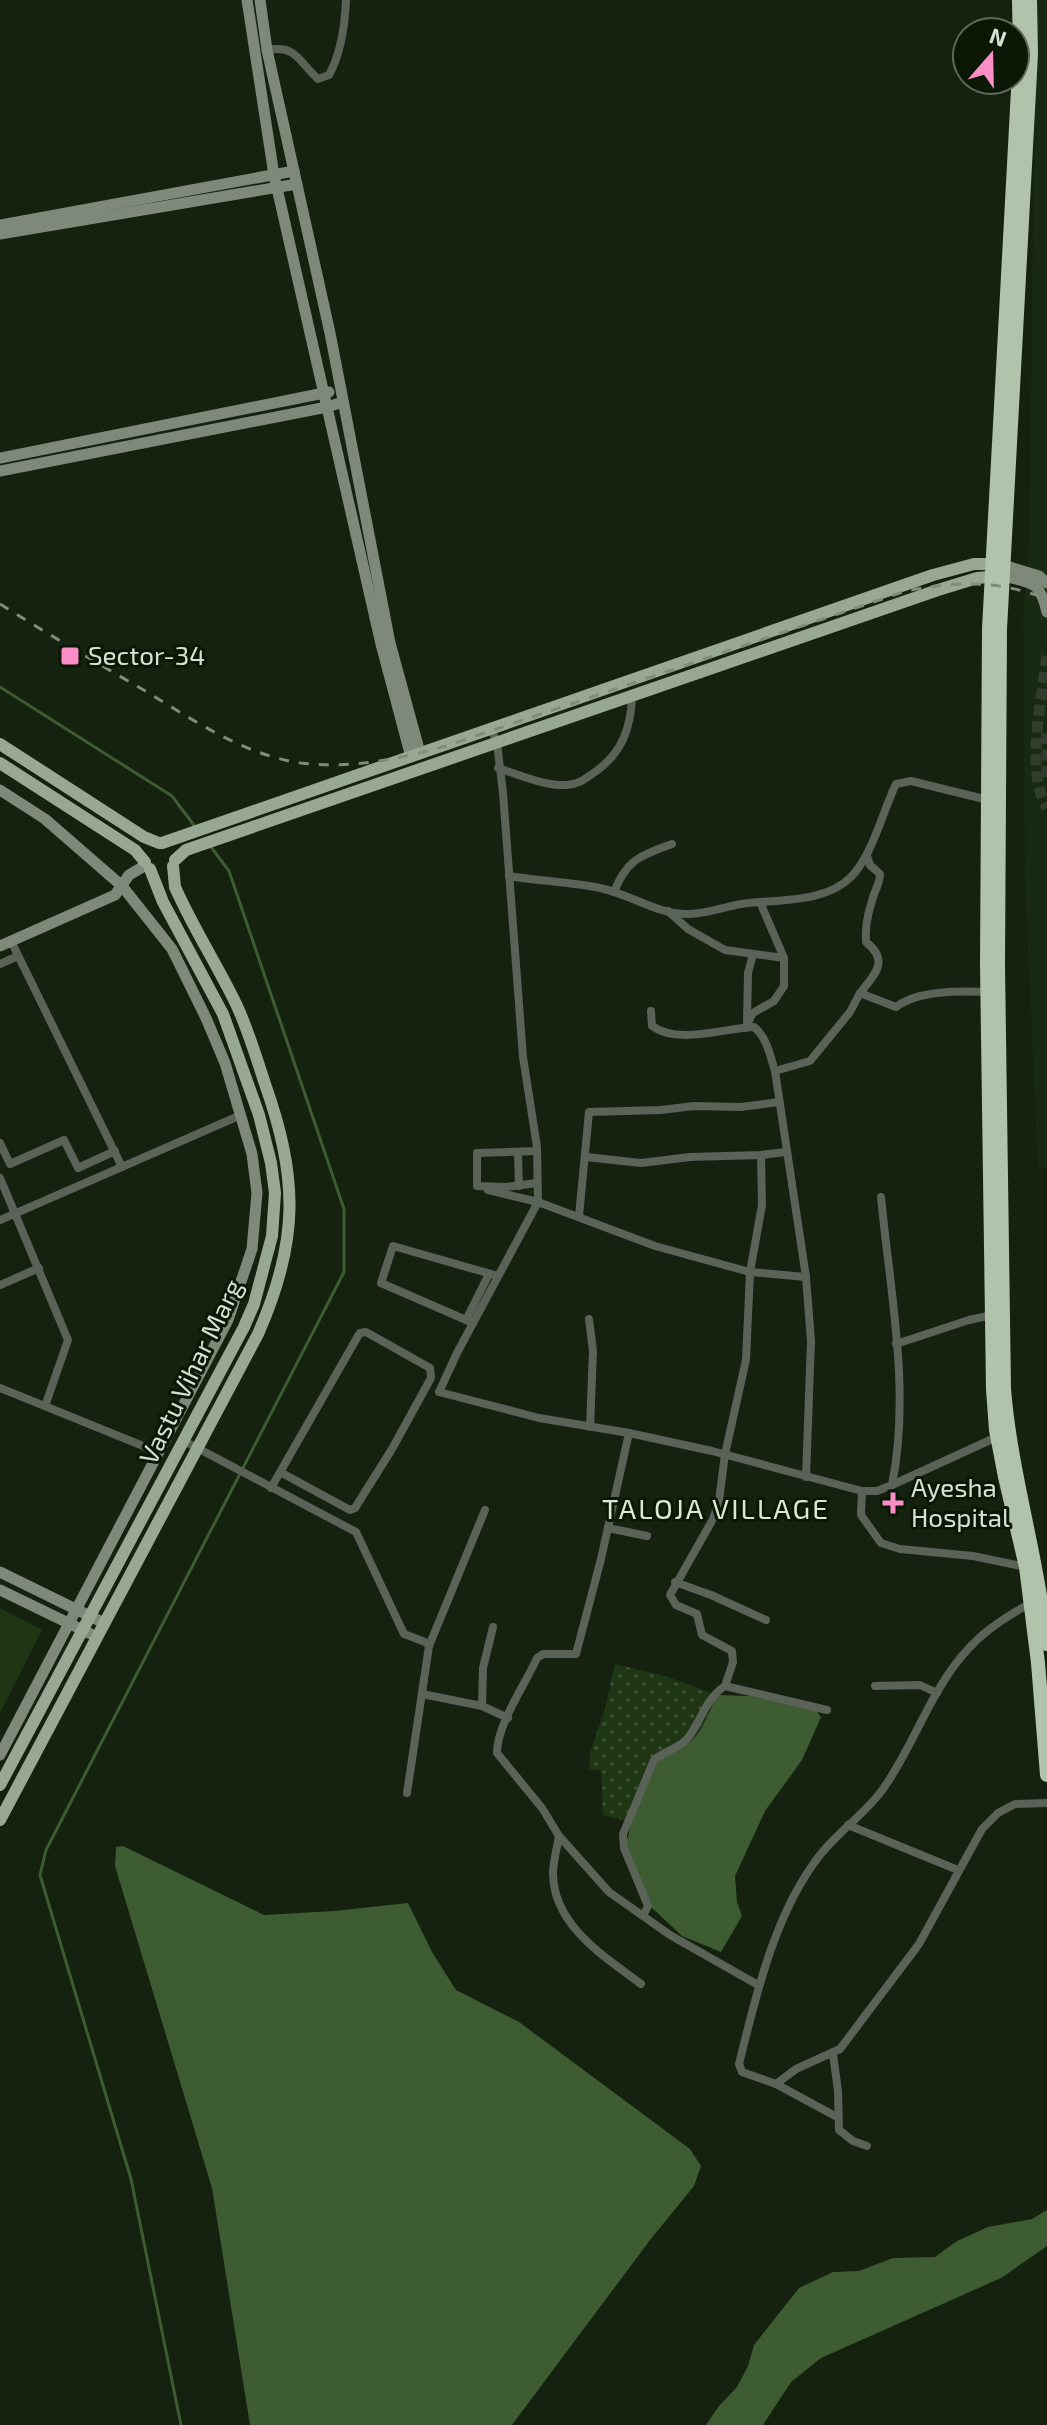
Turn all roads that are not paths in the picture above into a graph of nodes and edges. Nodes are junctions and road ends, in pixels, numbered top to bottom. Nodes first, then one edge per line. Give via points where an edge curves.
1 (247, 0) edge
2 (260, 0) edge
3 (346, 0) edge
4 (1019, 0) edge
5 (1030, 0) edge
6 (267, 50) junction
7 (1020, 164) junction
8 (294, 171) junction
9 (274, 175) junction
10 (297, 184) junction
11 (277, 190) junction
12 (0, 225) edge
13 (0, 234) edge
14 (324, 392) junction
15 (342, 396) junction
16 (327, 407) junction
17 (0, 458) edge
18 (0, 471) edge
19 (998, 570) junction
20 (1047, 583) edge
21 (1047, 612) edge
22 (632, 696) junction
23 (491, 728) junction
24 (497, 743) junction
25 (0, 744) edge
26 (416, 755) junction
27 (0, 763) edge
28 (498, 768) junction
29 (0, 790) edge
30 (988, 800) junction
31 (160, 843) junction
32 (672, 844) dead end
33 (867, 856) junction
34 (174, 863) junction
35 (147, 865) junction
36 (509, 876) junction
37 (122, 886) junction
38 (614, 892) junction
39 (760, 902) junction
40 (667, 911) junction
41 (5, 943) edge
42 (753, 954) junction
43 (18, 956) junction
44 (784, 958) junction
45 (0, 964) edge
46 (988, 992) junction
47 (860, 993) junction
48 (651, 1011) dead end
49 (746, 1026) junction
50 (775, 1071) junction
51 (779, 1102) junction
52 (241, 1115) junction
53 (0, 1143) edge
54 (115, 1151) junction
55 (537, 1151) junction
56 (785, 1152) junction
57 (518, 1153) junction
58 (761, 1155) junction
59 (586, 1157) junction
60 (122, 1167) junction
61 (0, 1178) edge
62 (537, 1183) junction
63 (519, 1186) junction
64 (488, 1190) dead end
65 (881, 1197) dead end
66 (538, 1202) junction
67 (16, 1214) junction
68 (579, 1216) junction
69 (0, 1220) edge
70 (39, 1268) junction
71 (750, 1272) junction
72 (494, 1275) junction
73 (806, 1277) junction
74 (0, 1285) edge
75 (992, 1315) junction
76 (589, 1319) dead end
77 (469, 1322) junction
78 (896, 1344) junction
79 (0, 1388) edge
80 (45, 1406) junction
81 (590, 1427) junction
82 (629, 1433) junction
83 (1003, 1435) junction
84 (184, 1441) junction
85 (198, 1448) junction
86 (158, 1452) junction
87 (725, 1454) junction
88 (280, 1472) junction
89 (806, 1477) junction
90 (892, 1485) junction
91 (271, 1488) junction
92 (862, 1491) junction
93 (485, 1510) dead end
94 (608, 1528) junction
95 (647, 1536) dead end
96 (1026, 1567) junction
97 (0, 1572) edge
98 (675, 1582) junction
99 (0, 1590) edge
100 (1036, 1600) junction
101 (76, 1610) junction
102 (90, 1616) junction
103 (766, 1620) dead end
104 (104, 1623) junction
105 (69, 1624) junction
106 (493, 1627) dead end
107 (82, 1630) junction
108 (97, 1637) junction
109 (1047, 1644) edge
110 (429, 1646) junction
111 (725, 1686) junction
112 (875, 1686) dead end
113 (937, 1693) junction
114 (422, 1694) junction
115 (482, 1706) junction
116 (827, 1710) dead end
117 (508, 1718) junction
118 (0, 1755) edge
119 (1047, 1775) edge
120 (0, 1785) edge
121 (407, 1793) dead end
122 (1047, 1803) edge
123 (0, 1820) edge
124 (848, 1825) junction
125 (559, 1836) junction
126 (958, 1870) junction
127 (643, 1916) junction
128 (641, 1984) dead end
129 (758, 1985) junction
130 (833, 2054) junction
131 (776, 2084) junction
132 (837, 2117) junction
133 (867, 2146) dead end

1 - 9 street
2 - 6 street
3 - 6 street via 329,75 318,79 284,47
4 - 7 highway
5 - 7 highway via 1031,54
6 - 8 street
7 - 19 highway
8 - 9 street
8 - 10 street
9 - 11 street
9 - 12 street
10 - 11 street
10 - 15 street
11 - 13 street
11 - 14 street
14 - 15 street
14 - 16 street
14 - 17 street
15 - 16 street
15 - 26 street
16 - 18 street
16 - 26 street via 381,644
19 - 20 street via 1039,576
19 - 21 street via 1041,590
19 - 22 main road
19 - 23 main road via 974,564 933,575
19 - 30 highway via 989,629
19 - 83 highway
22 - 24 main road
22 - 28 street via 631,721 619,749 582,782 565,786
23 - 24 street
23 - 26 main road
24 - 28 street
24 - 34 main road via 186,850
25 - 31 main road
26 - 31 main road
27 - 35 main road via 135,850
28 - 36 street
29 - 37 street via 45,819
30 - 33 street via 911,781 896,784
30 - 46 highway
31 - 34 main road via 172,849
31 - 35 main road via 148,848
32 - 38 street via 638,857 622,872
33 - 39 street via 843,884 813,897
33 - 47 street via 880,874 880,884 871,903 866,942 880,958
34 - 35 main road via 160,873
34 - 85 main road via 175,887 247,1031 285,1147 291,1192 288,1239 269,1310
35 - 37 street via 134,870
35 - 84 main road, Vastu Vihar Marg via 229,1029 262,1127 275,1193 272,1236 254,1304
36 - 38 street
36 - 55 street via 523,1057
37 - 41 street via 115,895
37 - 52 street via 183,969 221,1053
38 - 40 street
39 - 40 street via 687,914
39 - 44 street
40 - 42 street via 725,950
41 - 43 street
42 - 44 street
42 - 49 street
43 - 45 street
43 - 54 street
44 - 49 street via 784,986
46 - 47 street via 903,1000 896,1007
46 - 75 highway
47 - 50 street via 810,1061
48 - 49 street via 652,1026 661,1033
49 - 50 street via 759,1030
50 - 51 street
51 - 56 street
51 - 59 street via 591,1111
52 - 60 street
52 - 86 street via 256,1179 252,1249 228,1320
53 - 54 street via 10,1164 64,1140 78,1168
54 - 60 street
55 - 57 street
55 - 62 street
56 - 58 street
56 - 73 street
57 - 63 street
57 - 63 street via 477,1153 477,1186
58 - 59 street via 641,1163
58 - 71 street via 762,1205
59 - 68 street
60 - 67 street
61 - 67 street
62 - 63 street
62 - 66 street
64 - 66 street
65 - 78 street
66 - 68 street
66 - 72 street
67 - 69 street
67 - 70 street
68 - 71 street via 655,1246
70 - 74 street
70 - 80 street via 68,1340
71 - 73 street
71 - 87 street via 746,1360
72 - 77 street
72 - 77 street via 393,1246 381,1283
73 - 89 street via 811,1341
75 - 78 street
75 - 83 highway via 993,1389
76 - 81 street
77 - 81 street via 439,1392
78 - 90 street via 901,1430
79 - 80 street
80 - 86 street
81 - 82 street
82 - 87 street
82 - 94 street
83 - 90 street
83 - 96 highway
83 - 100 highway
84 - 85 street
84 - 102 main road, Vastu Vihar Marg
85 - 91 street
85 - 104 main road
86 - 101 street
87 - 89 street
87 - 98 street via 713,1519
88 - 88 street via 360,1333 430,1368 431,1378 355,1508
88 - 91 street
89 - 92 street
90 - 92 street
91 - 110 street via 356,1532 404,1634
92 - 96 street via 861,1515 881,1543
93 - 110 street
94 - 95 street
94 - 117 street via 576,1654 537,1658
96 - 100 highway
97 - 101 street
98 - 103 street
98 - 111 street via 670,1595 676,1605 697,1614 702,1635 732,1651
99 - 105 street
100 - 109 highway
100 - 113 street via 982,1634
100 - 119 highway
101 - 102 street
101 - 105 street
102 - 104 street
102 - 107 main road, Vastu Vihar Marg
104 - 108 main road
105 - 107 street
105 - 118 street
106 - 115 street via 483,1668
107 - 108 street
107 - 120 main road, Vastu Vihar Marg
108 - 123 main road
110 - 114 street
111 - 116 street
111 - 127 street via 714,1693 680,1746 654,1760 626,1821 624,1848 648,1906
112 - 113 street via 920,1685
113 - 124 street via 883,1790
114 - 115 street
114 - 121 street
115 - 117 street
117 - 125 street via 497,1753
122 - 126 street via 1015,1804 998,1813
124 - 126 street
124 - 129 street via 819,1857 791,1903
125 - 127 street via 609,1892
125 - 128 street via 554,1888 564,1915
126 - 130 street via 919,1944
127 - 129 street
129 - 131 street via 740,2068
130 - 131 street
130 - 132 street
131 - 132 street
132 - 133 street via 839,2130

